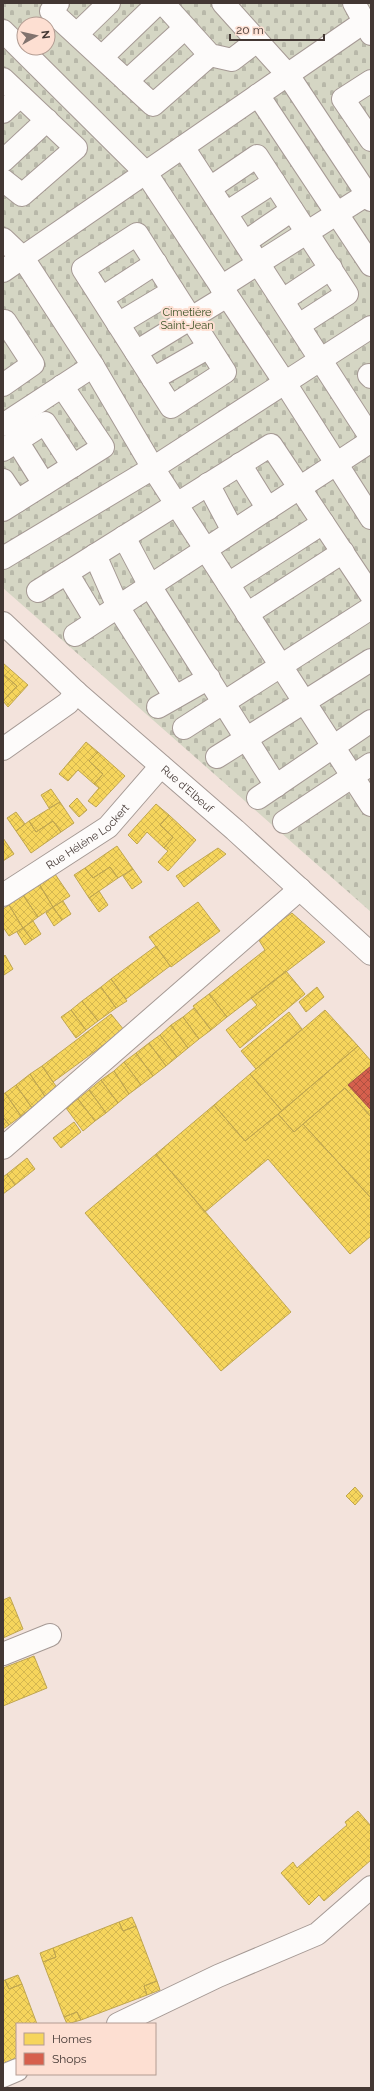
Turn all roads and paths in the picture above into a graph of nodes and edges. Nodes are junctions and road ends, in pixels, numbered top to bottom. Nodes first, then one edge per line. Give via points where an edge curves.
1 (58, 3) edge
2 (109, 3) edge
3 (158, 3) edge
4 (163, 3) edge
5 (223, 3) edge
6 (354, 3) edge
7 (185, 28) junction
8 (367, 28) edge
9 (3, 31) edge
10 (77, 34) junction
11 (257, 41) junction
12 (210, 55) junction
13 (102, 57) junction
14 (288, 75) junction
15 (3, 79) edge
16 (127, 81) junction
17 (371, 81) edge
18 (258, 95) junction
19 (20, 96) junction
20 (3, 112) edge
21 (46, 120) junction
22 (368, 128) edge
23 (183, 147) junction
24 (3, 160) edge
25 (146, 173) junction
26 (3, 180) edge
27 (274, 182) junction
28 (210, 188) junction
29 (370, 195) edge
30 (292, 210) junction
31 (226, 213) junction
32 (337, 214) junction
33 (307, 232) junction
34 (3, 239) edge
35 (245, 242) junction
36 (23, 258) junction
37 (156, 263) junction
38 (259, 263) junction
39 (371, 265) edge
40 (330, 268) junction
41 (3, 271) edge
42 (173, 291) junction
43 (224, 292) junction
44 (102, 298) junction
45 (282, 300) junction
46 (191, 318) junction
47 (4, 320) edge
48 (118, 324) junction
49 (299, 326) junction
50 (371, 327) edge
51 (209, 347) junction
52 (136, 352) junction
53 (321, 359) junction
54 (93, 366) junction
55 (153, 379) junction
56 (4, 383) edge
57 (285, 383) junction
58 (62, 386) junction
59 (371, 438) edge
60 (8, 439) edge
61 (371, 442) edge
62 (240, 464) junction
63 (337, 464) junction
64 (73, 466) junction
65 (153, 468) junction
66 (3, 480) edge
67 (44, 484) junction
68 (208, 484) junction
69 (300, 488) junction
70 (176, 504) junction
71 (10, 506) edge
72 (268, 509) junction
73 (371, 518) edge
74 (323, 523) junction
75 (233, 532) junction
76 (124, 537) junction
77 (206, 550) junction
78 (343, 552) junction
79 (94, 555) junction
80 (3, 558) edge
81 (67, 573) junction
82 (228, 584) junction
83 (150, 586) junction
84 (38, 591) dead end
85 (371, 595) edge
86 (118, 607) junction
87 (371, 608) edge
88 (247, 614) junction
89 (96, 621) junction
90 (3, 623) edge
91 (76, 635) dead end
92 (371, 660) edge
93 (281, 666) junction
94 (209, 678) junction
95 (76, 692) junction
96 (305, 702) junction
97 (224, 703) junction
98 (371, 720) edge
99 (184, 728) dead end
100 (247, 738) junction
101 (333, 747) junction
102 (3, 749) edge
103 (217, 757) dead end
104 (371, 764) edge
105 (161, 766) junction
106 (353, 776) junction
107 (276, 786) junction
108 (258, 798) dead end
109 (371, 805) edge
110 (284, 822) dead end
111 (300, 889) junction
112 (3, 896) edge
113 (371, 954) edge
114 (3, 1148) edge
115 (50, 1635) dead end
116 (3, 1654) edge
117 (371, 1887) edge
118 (120, 2023) edge
119 (16, 2070) edge
120 (3, 2076) edge

1 - 10 street via 51,10
2 - 10 street
3 - 13 street
4 - 7 street
5 - 11 street
6 - 8 street
7 - 12 street
7 - 16 street
8 - 14 street
9 - 25 street
10 - 13 street
11 - 12 street via 232,60
11 - 14 street
12 - 16 street via 154,105
13 - 16 street
14 - 18 street
14 - 29 street
15 - 19 street
17 - 22 street via 343,99
18 - 23 street
18 - 32 street
19 - 20 street
19 - 21 street
21 - 24 street
21 - 26 street via 76,148 22,195
23 - 25 street
23 - 28 street
25 - 36 street
25 - 43 street
27 - 28 street via 257,156
27 - 30 street
27 - 31 street
28 - 31 street
29 - 32 street
30 - 33 street
30 - 35 street
31 - 35 street
32 - 33 street
32 - 39 street
33 - 38 street
33 - 40 street
34 - 36 street
35 - 38 street
36 - 41 street
36 - 54 street
37 - 42 street
37 - 44 street
37 - 44 street via 137,234 130,238 83,269
38 - 43 street
38 - 45 street
40 - 45 street
40 - 49 street via 347,294
42 - 46 street
42 - 48 street
43 - 46 street
43 - 57 street
44 - 48 street
45 - 49 street
46 - 51 street
46 - 52 street
47 - 56 street via 33,364
48 - 52 street
49 - 53 street
50 - 53 street
51 - 55 street
51 - 55 street via 225,372 171,407
52 - 55 street
53 - 57 street
53 - 59 street
54 - 58 street
54 - 65 street
57 - 63 street
57 - 65 street
58 - 60 street
58 - 64 street via 103,447
60 - 64 street via 45,423
60 - 67 street
61 - 63 street
62 - 68 street
62 - 69 street via 271,445
62 - 72 street
63 - 69 street
63 - 73 street
64 - 67 street
65 - 70 street
65 - 80 street
66 - 71 street
67 - 71 street
68 - 70 street
68 - 75 street
69 - 72 street
69 - 74 street
70 - 76 street
70 - 77 street
72 - 75 street
74 - 78 street
74 - 82 street
75 - 77 street
76 - 79 street
76 - 83 street
77 - 82 street
77 - 83 street
78 - 85 street
78 - 88 street
79 - 81 street
79 - 86 street
81 - 84 street
81 - 89 street
82 - 88 street
83 - 86 street
83 - 94 street
86 - 89 street
86 - 94 street via 167,702
87 - 93 street
88 - 93 street
89 - 91 street
90 - 95 street, Rue d'Elbeuf
92 - 96 street
93 - 96 street
93 - 97 street
94 - 97 street
95 - 102 street via 68,703
95 - 105 street, Rue d'Elbeuf
96 - 100 street
96 - 101 street
97 - 99 street
97 - 100 street
98 - 101 street
100 - 103 street
100 - 107 street
101 - 106 street
101 - 107 street
104 - 106 street
105 - 111 street, Rue d'Elbeuf
105 - 112 street, Rue Hélène Lockert via 108,827
106 - 109 street
106 - 110 street
107 - 108 street
111 - 113 street, Rue d'Elbeuf
111 - 114 street
115 - 116 street
117 - 118 street via 317,1934 218,1976
119 - 120 street

